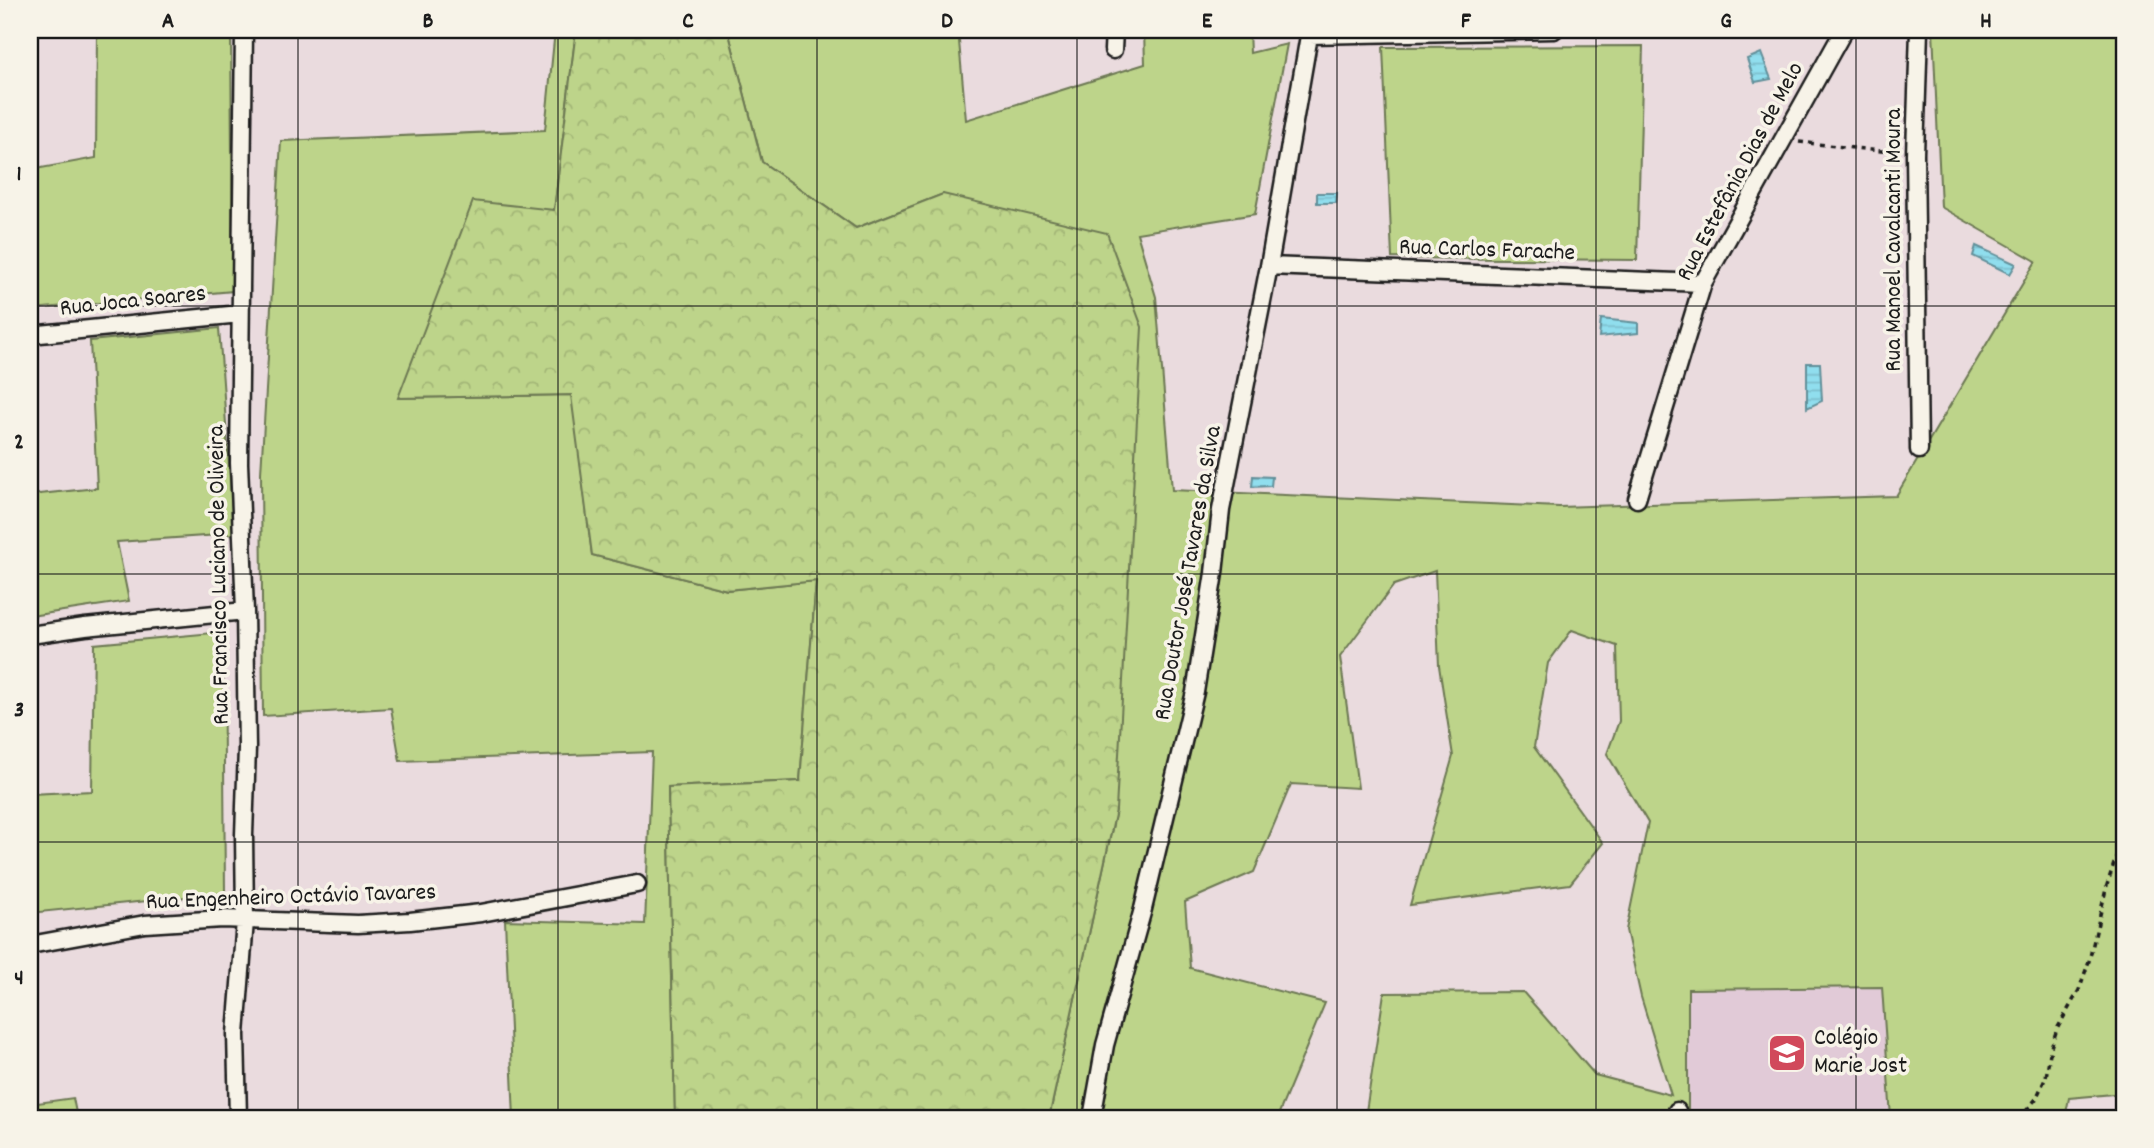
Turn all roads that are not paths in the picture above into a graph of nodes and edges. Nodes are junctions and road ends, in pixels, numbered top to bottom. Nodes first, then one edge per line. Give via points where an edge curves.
1 (244, 30) edge
2 (1114, 30) edge
3 (1554, 30) edge
4 (1844, 30) edge
5 (1919, 30) edge
6 (1309, 32) edge
7 (1114, 50) dead end
8 (1269, 266) junction
9 (1703, 283) junction
10 (240, 314) junction
11 (30, 335) edge
12 (1919, 450) dead end
13 (1637, 499) dead end
14 (245, 611) junction
15 (30, 635) edge
16 (637, 884) dead end
17 (245, 921) junction
18 (30, 945) edge
19 (238, 1118) edge
20 (1092, 1118) edge

1 - 10 street, Rua Francisco Luciano de Oliveira
2 - 7 street
3 - 6 street
4 - 9 street, Rua Estefânia Dias de Melo
5 - 12 street, Rua Manoel Cavalcanti Moura via 1915,154
6 - 8 street, Rua Doutor José Tavares da Silva
8 - 9 street, Rua Carlos Farache
8 - 20 street, Rua Doutor José Tavares da Silva via 1222,510 1195,692 1105,1045
9 - 13 street, Rua Estefânia Dias de Melo
10 - 11 street, Rua Joca Soares
10 - 14 street, Rua Francisco Luciano de Oliveira via 239,463
14 - 15 street
14 - 17 street, Rua Francisco Luciano de Oliveira
16 - 17 street, Rua Engenheiro Octávio Tavares via 481,913 410,921
17 - 18 street, Rua Engenheiro Octávio Tavares via 145,924
17 - 19 street, Rua Francisco Luciano de Oliveira via 236,1034

